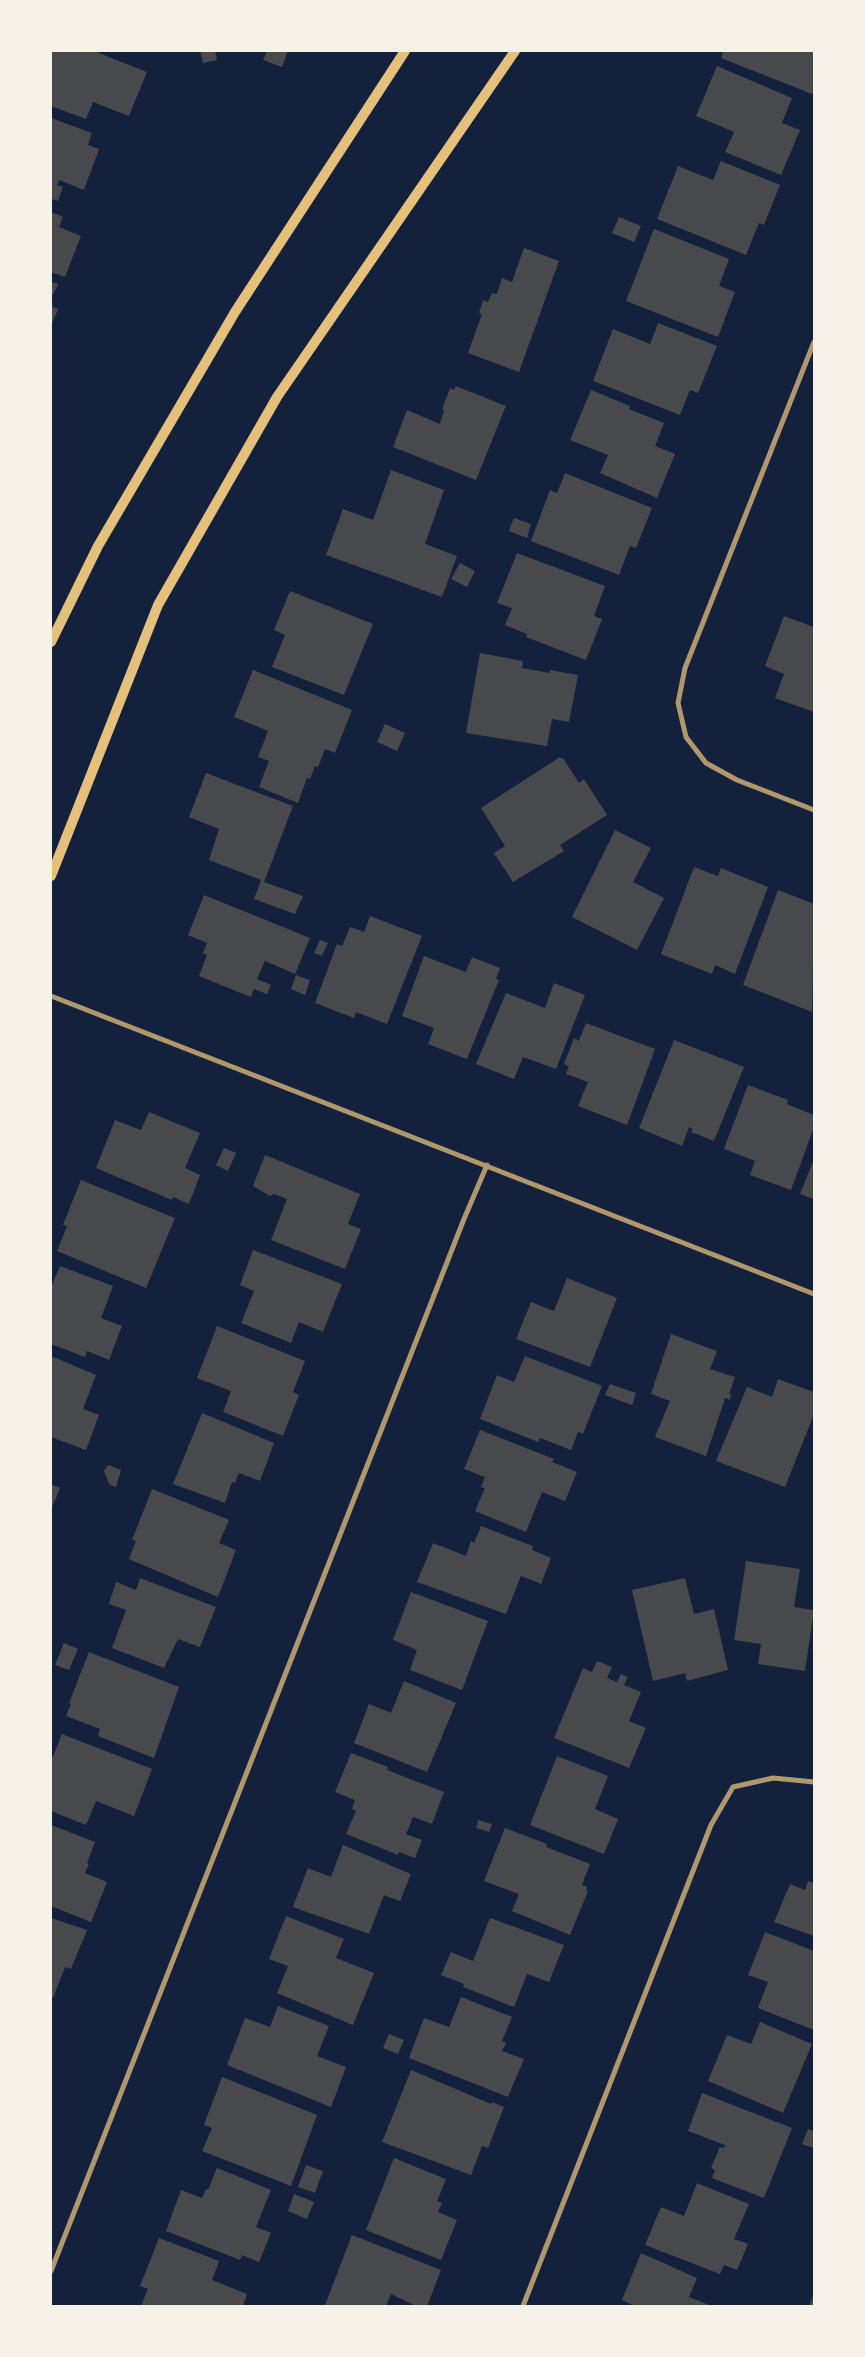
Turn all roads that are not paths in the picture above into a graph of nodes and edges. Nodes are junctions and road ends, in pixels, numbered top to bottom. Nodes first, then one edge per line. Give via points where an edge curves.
1 (405, 51) edge
2 (515, 51) edge
3 (814, 342) edge
4 (51, 642) edge
5 (814, 810) edge
6 (51, 876) edge
7 (51, 996) edge
8 (487, 1166) junction
9 (814, 1294) edge
10 (814, 1782) edge
11 (51, 2271) edge
12 (522, 2306) edge

1 - 4 main road via 235,312 98,546
2 - 6 main road via 277,397 158,605
3 - 5 street via 685,668 678,703 686,736 706,763 737,780
7 - 8 street
8 - 9 street
8 - 11 street
10 - 12 street via 773,1778 733,1787 711,1826

